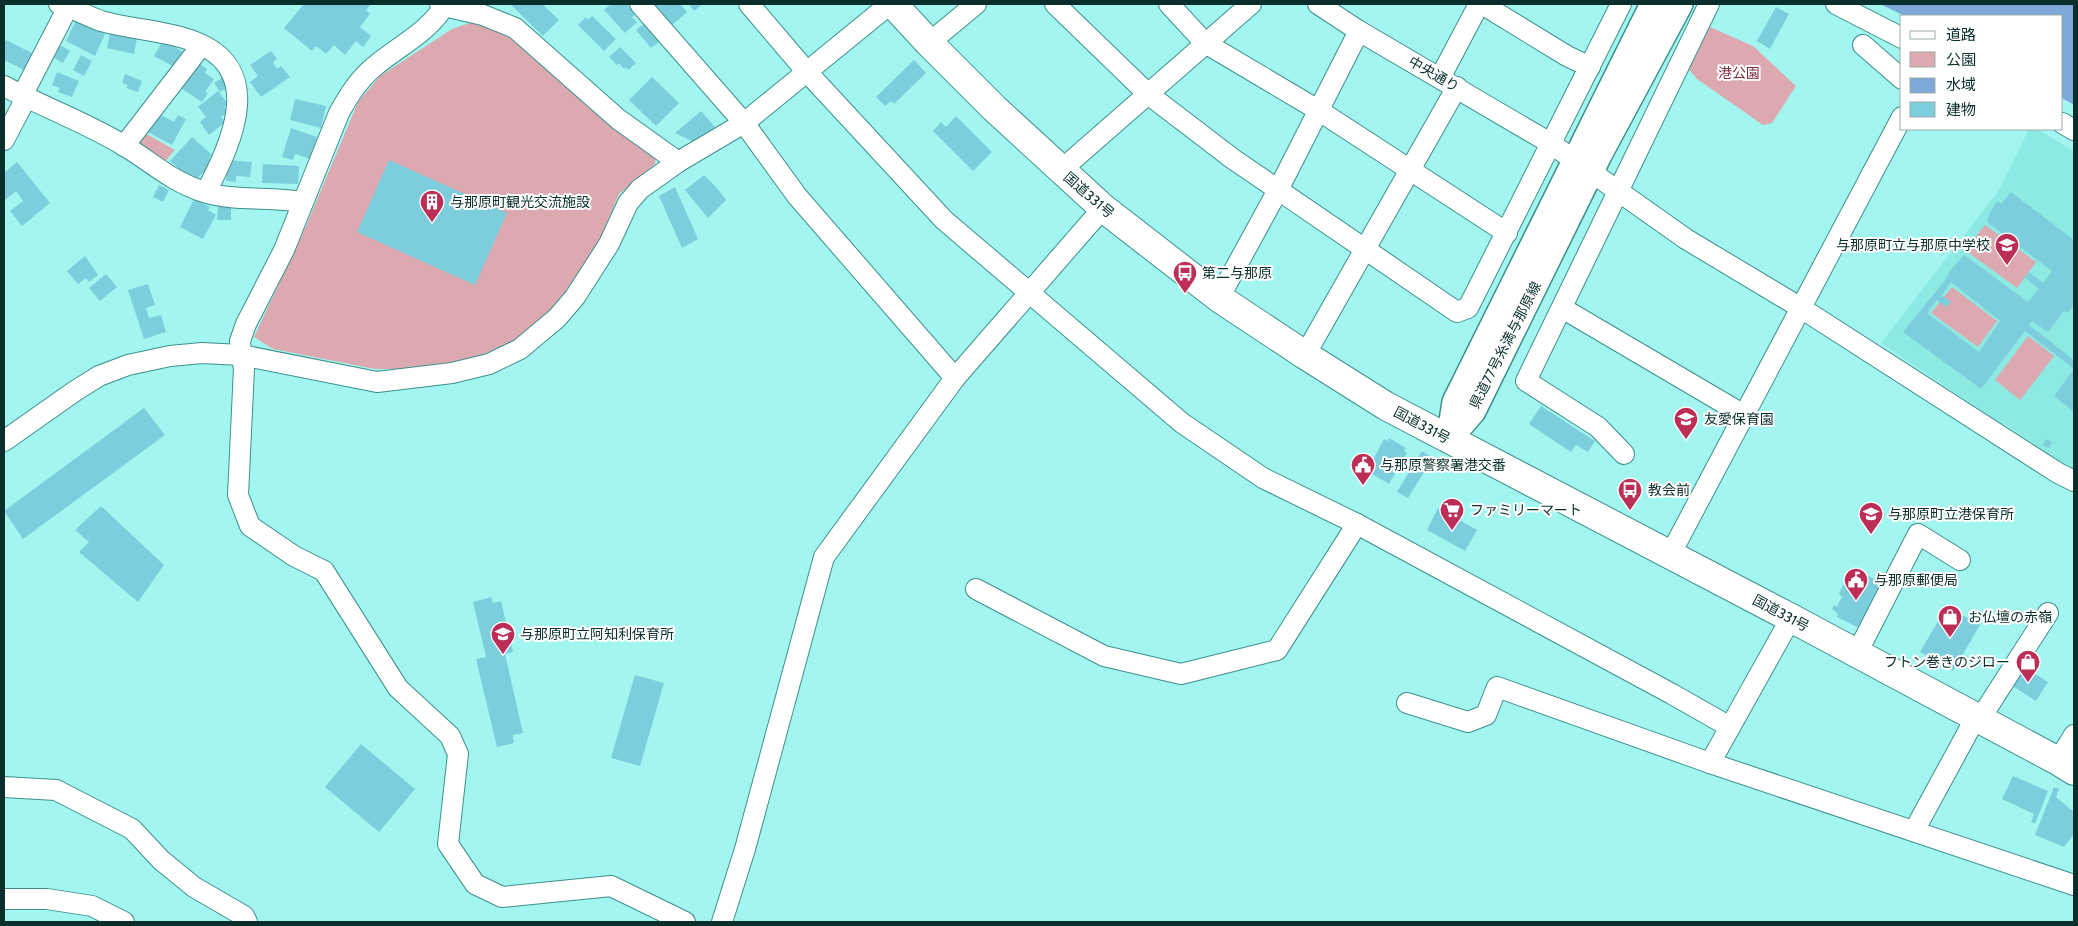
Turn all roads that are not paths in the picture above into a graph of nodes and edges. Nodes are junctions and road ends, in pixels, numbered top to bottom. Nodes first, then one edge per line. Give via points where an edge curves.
1 (640, 4) edge
2 (749, 4) edge
3 (892, 4) edge
4 (976, 4) edge
5 (1055, 4) edge
6 (1169, 4) edge
7 (1251, 4) edge
8 (1318, 4) edge
9 (1481, 4) edge
10 (1622, 4) edge
11 (1653, 4) edge
12 (1680, 4) edge
13 (1710, 4) edge
14 (1836, 4) edge
15 (63, 5) edge
16 (443, 5) edge
17 (1359, 31) junction
18 (1900, 37) edge
19 (929, 43) junction
20 (1205, 44) junction
21 (1863, 45) dead end
22 (201, 46) junction
23 (1590, 67) junction
24 (807, 72) junction
25 (1900, 77) edge
26 (1449, 82) junction
27 (4, 86) edge
28 (1148, 94) junction
29 (24, 97) junction
30 (1318, 110) junction
31 (1900, 121) edge
32 (744, 123) junction
33 (2063, 124) edge
34 (2074, 130) edge
35 (4, 140) edge
36 (1550, 143) junction
37 (124, 146) junction
38 (678, 162) junction
39 (1583, 165) junction
40 (1061, 170) junction
41 (1411, 170) junction
42 (1278, 190) junction
43 (206, 192) junction
44 (1617, 192) junction
45 (302, 202) junction
46 (1103, 208) junction
47 (1507, 233) junction
48 (1365, 249) junction
49 (1030, 292) junction
50 (1219, 298) junction
51 (1562, 308) junction
52 (1801, 308) junction
53 (241, 355) junction
54 (1305, 355) junction
55 (955, 378) junction
56 (1744, 415) junction
57 (1449, 439) junction
58 (4, 441) edge
59 (1624, 454) dead end
60 (2074, 481) edge
61 (1357, 524) junction
62 (1670, 555) junction
63 (1960, 560) dead end
64 (976, 589) dead end
65 (2048, 614) dead end
66 (1792, 618) junction
67 (1857, 653) junction
68 (1407, 703) dead end
69 (1978, 718) junction
70 (1730, 728) junction
71 (2074, 735) edge
72 (1710, 763) junction
73 (2066, 766) edge
74 (4, 786) edge
75 (1914, 831) junction
76 (2074, 886) edge
77 (4, 899) edge
78 (124, 922) edge
79 (247, 922) edge
80 (685, 922) edge
81 (722, 922) edge

1 - 32 street
2 - 24 street
3 - 19 highway, 国道331号
3 - 24 street
4 - 19 street
5 - 28 street
6 - 20 street
7 - 20 street
8 - 17 street, 中央通り
9 - 23 street
9 - 26 street
10 - 23 street
11 - 39 main road, 県道77号糸満与那原線
12 - 39 main road, 県道77号糸満与那原線
13 - 44 street
14 - 18 street
15 - 22 street via 101,20 188,39
15 - 29 street
16 - 38 street via 483,15 515,28 618,119
16 - 45 street via 426,27 360,80 339,113
17 - 26 street, 中央通り
17 - 30 street
19 - 40 highway, 国道331号
20 - 28 street
20 - 30 street
21 - 25 street
22 - 37 street
22 - 43 street via 216,54 227,67 239,100 228,143
23 - 36 street
24 - 32 street
24 - 49 street via 944,220
26 - 36 street, 中央通り
26 - 41 street
27 - 29 street
28 - 40 street
28 - 42 street
29 - 35 street
29 - 37 street
30 - 41 street
30 - 42 street
31 - 52 street
32 - 38 street
32 - 55 street via 797,196
33 - 34 street
36 - 39 street, 中央通り
36 - 47 street
37 - 43 street via 166,175
38 - 53 street via 640,189 628,203 595,267 576,297 557,318 520,349 489,364 452,373 377,382
39 - 44 street, 中央通り
39 - 57 main road, 県道77号糸満与那原線 via 1455,402
40 - 46 highway, 国道331号
41 - 47 street
41 - 48 street
42 - 48 street
42 - 50 street
43 - 45 street
44 - 51 street
44 - 52 street, 中央通り via 1686,239
45 - 53 street via 284,250 246,324 240,341
46 - 49 street
46 - 50 highway, 国道331号
47 - 48 street via 1468,308 1457,312
48 - 54 street
49 - 55 street
49 - 61 street via 1182,423 1263,478
50 - 54 highway, 国道331号
51 - 56 street
51 - 59 street via 1526,381 1598,427
52 - 56 street
52 - 60 street, 中央通り
53 - 58 street via 202,352 128,365 75,390
53 - 80 street via 244,368 238,496 250,526 294,556 324,571 398,688 450,736 458,754 448,844 476,884 502,897 611,886
54 - 57 highway, 国道331号 via 1386,406
55 - 81 street via 824,557 745,849
56 - 62 street
57 - 62 highway, 国道331号
61 - 64 street via 1277,650 1181,674 1104,656
61 - 70 street
62 - 66 highway, 国道331号
63 - 67 street via 1918,534
65 - 69 street
66 - 67 highway, 国道331号
66 - 70 street
67 - 69 highway, 国道331号
68 - 72 street via 1468,722 1486,715 1497,687
69 - 73 highway, 国道331号
69 - 75 street
70 - 72 street
71 - 73 street
72 - 75 street
74 - 79 street via 56,790 132,829 161,860 194,887 244,916
75 - 76 street
77 - 78 street via 47,899 92,906

